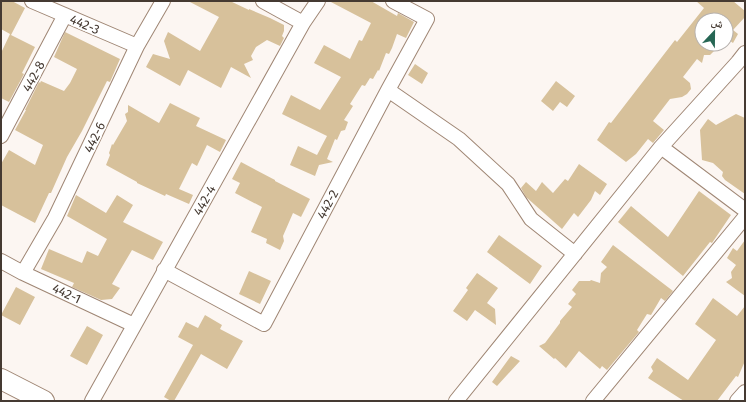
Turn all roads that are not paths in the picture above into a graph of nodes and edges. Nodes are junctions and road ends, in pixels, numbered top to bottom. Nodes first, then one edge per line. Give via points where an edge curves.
1 (163, 1) edge
2 (263, 1) edge
3 (318, 1) edge
4 (393, 1) edge
5 (41, 3) edge
6 (65, 15) junction
7 (303, 23) junction
8 (137, 46) junction
9 (743, 61) edge
10 (388, 90) junction
11 (1, 136) edge
12 (660, 147) junction
13 (745, 210) edge
14 (745, 217) edge
15 (575, 254) junction
16 (1, 261) edge
17 (164, 270) junction
18 (23, 273) junction
19 (134, 325) junction
20 (1, 379) edge
21 (745, 392) edge
22 (44, 401) edge
23 (92, 401) edge
24 (456, 401) edge
25 (593, 401) edge
26 (737, 401) edge

1 - 8 street, 442-6
2 - 7 street
3 - 7 street, 442-4
4 - 10 street, 442-2 via 427,19
5 - 6 street, 442-3
6 - 8 street, 442-3
6 - 11 street, 442-8
7 - 17 street, 442-4
8 - 18 street, 442-6 via 55,218
9 - 12 street
10 - 15 street via 459,139 508,184 531,219
10 - 17 street, 442-2 via 264,324
12 - 13 street
12 - 15 street
14 - 25 street
15 - 24 street
16 - 18 street, 442-1
17 - 19 street, 442-4
18 - 19 street, 442-1
19 - 23 street, 442-4
20 - 22 main road
21 - 26 street

